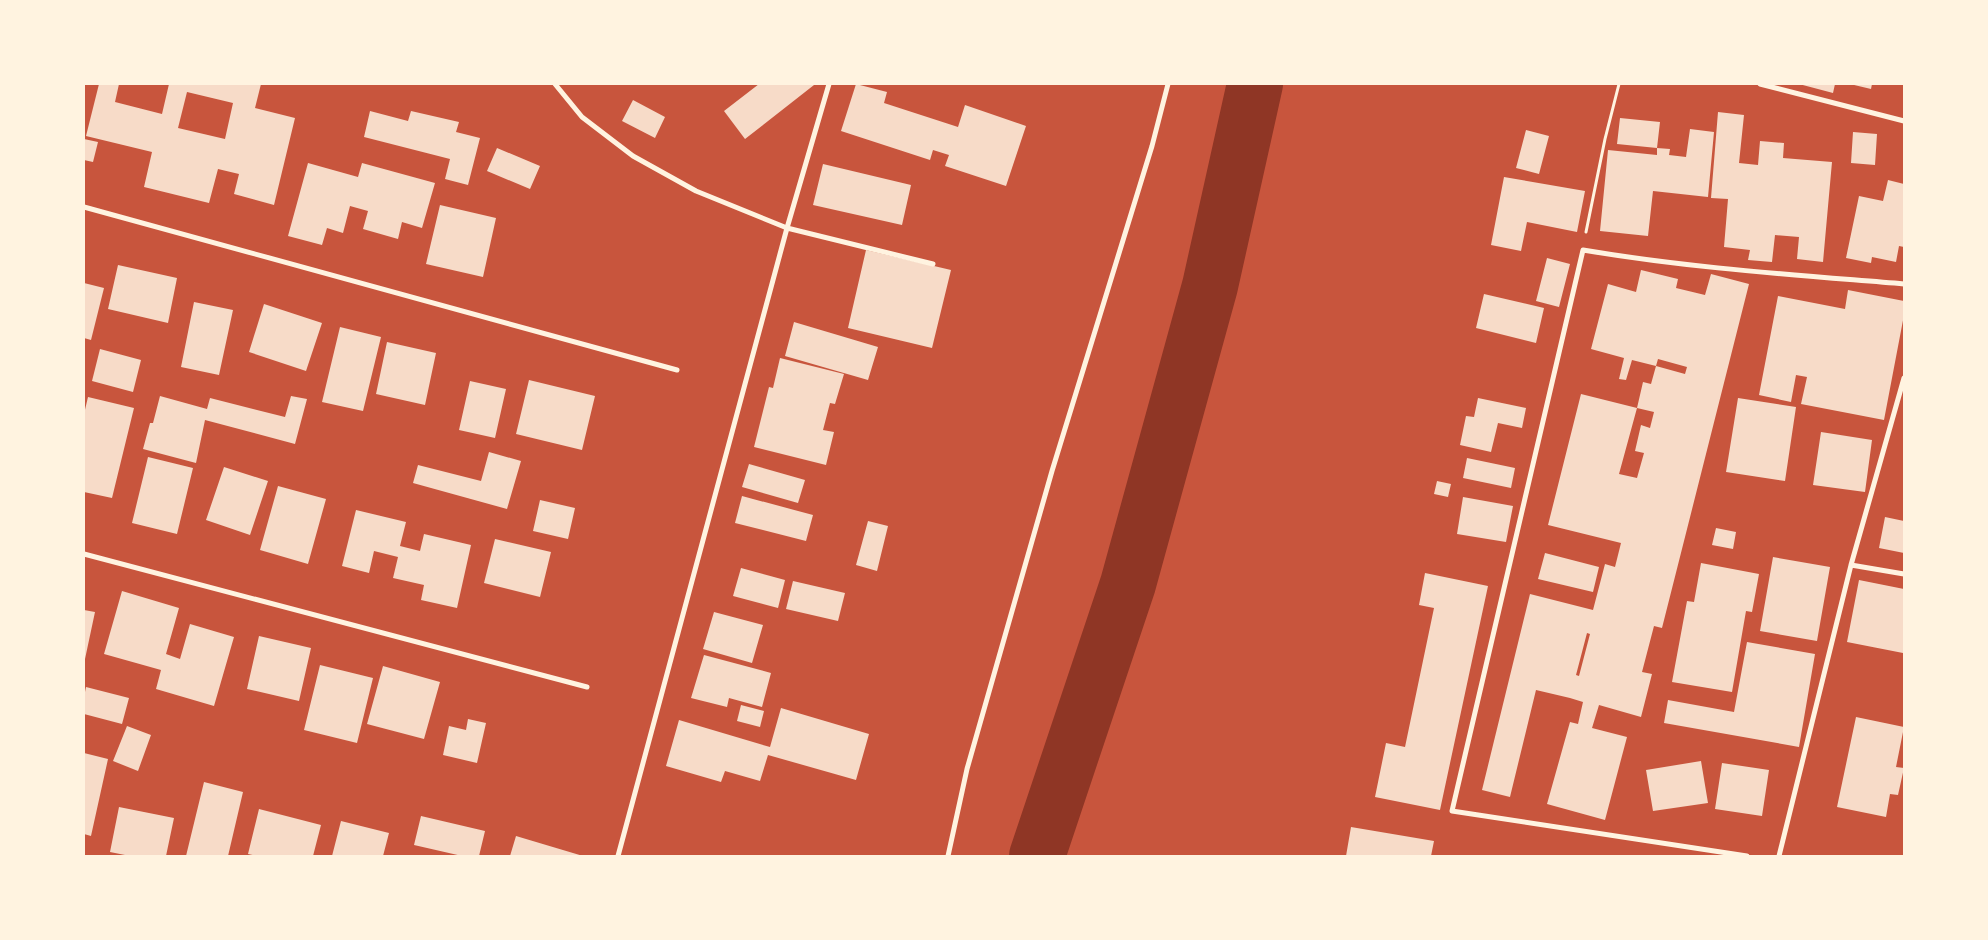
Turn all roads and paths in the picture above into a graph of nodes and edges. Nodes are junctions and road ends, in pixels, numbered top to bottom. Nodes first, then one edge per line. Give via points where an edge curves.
1 (556, 84) edge
2 (828, 84) edge
3 (1168, 84) edge
4 (1619, 84) edge
5 (1760, 84) edge
6 (1904, 121) edge
7 (84, 207) edge
8 (787, 228) junction
9 (1583, 250) junction
10 (933, 264) dead end
11 (1904, 284) edge
12 (678, 370) dead end
13 (1904, 378) edge
14 (84, 554) edge
15 (1851, 565) junction
16 (1904, 574) edge
17 (587, 687) dead end
18 (618, 856) edge
19 (948, 856) edge
20 (1747, 856) edge
21 (1779, 856) edge

1 - 8 street via 582,118 633,156 696,191
2 - 8 street
3 - 19 street via 967,770
4 - 9 path
5 - 6 street
7 - 12 street
8 - 10 street
8 - 18 street
9 - 11 street via 1760,272
9 - 20 street via 1452,811
13 - 15 street
14 - 17 street
15 - 16 street
15 - 21 street

